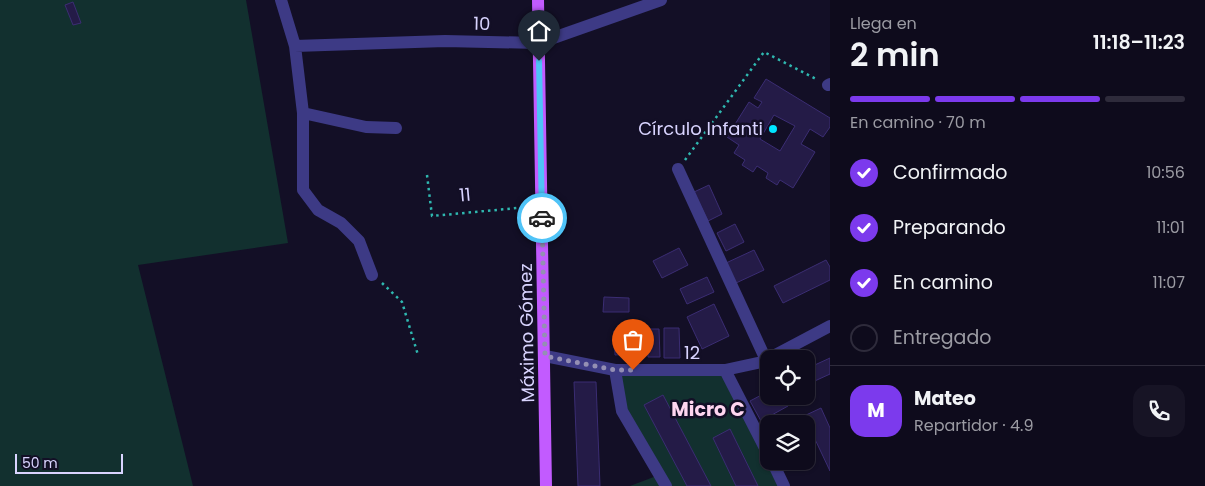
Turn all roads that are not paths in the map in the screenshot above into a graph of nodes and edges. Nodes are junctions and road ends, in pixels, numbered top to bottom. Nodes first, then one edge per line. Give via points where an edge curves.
1 (281, 0) edge
2 (538, 0) edge
3 (661, 0) edge
4 (539, 43) junction
5 (295, 46) junction
6 (303, 113) junction
7 (396, 128) dead end
8 (678, 169) road end
9 (372, 275) road end
10 (830, 326) edge
11 (761, 350) edge
12 (785, 350) edge
13 (545, 356) junction
14 (760, 361) edge
15 (615, 370) junction
16 (725, 370) junction
17 (760, 438) edge
18 (776, 470) edge
19 (546, 486) edge
20 (666, 486) edge
21 (784, 486) edge

1 - 5 street
2 - 4 main road, Máximo Gómez
3 - 4 street, 10
4 - 5 street, 10 via 445,41
4 - 13 main road, Máximo Gómez
5 - 6 street
6 - 7 street via 366,127
6 - 9 street via 303,190 318,210 359,240
8 - 11 street
10 - 12 street, 12
13 - 15 street, 12
13 - 19 main road, Máximo Gómez
14 - 16 street, 12
15 - 16 street, 12
15 - 20 street via 622,411
16 - 17 street
18 - 21 street

